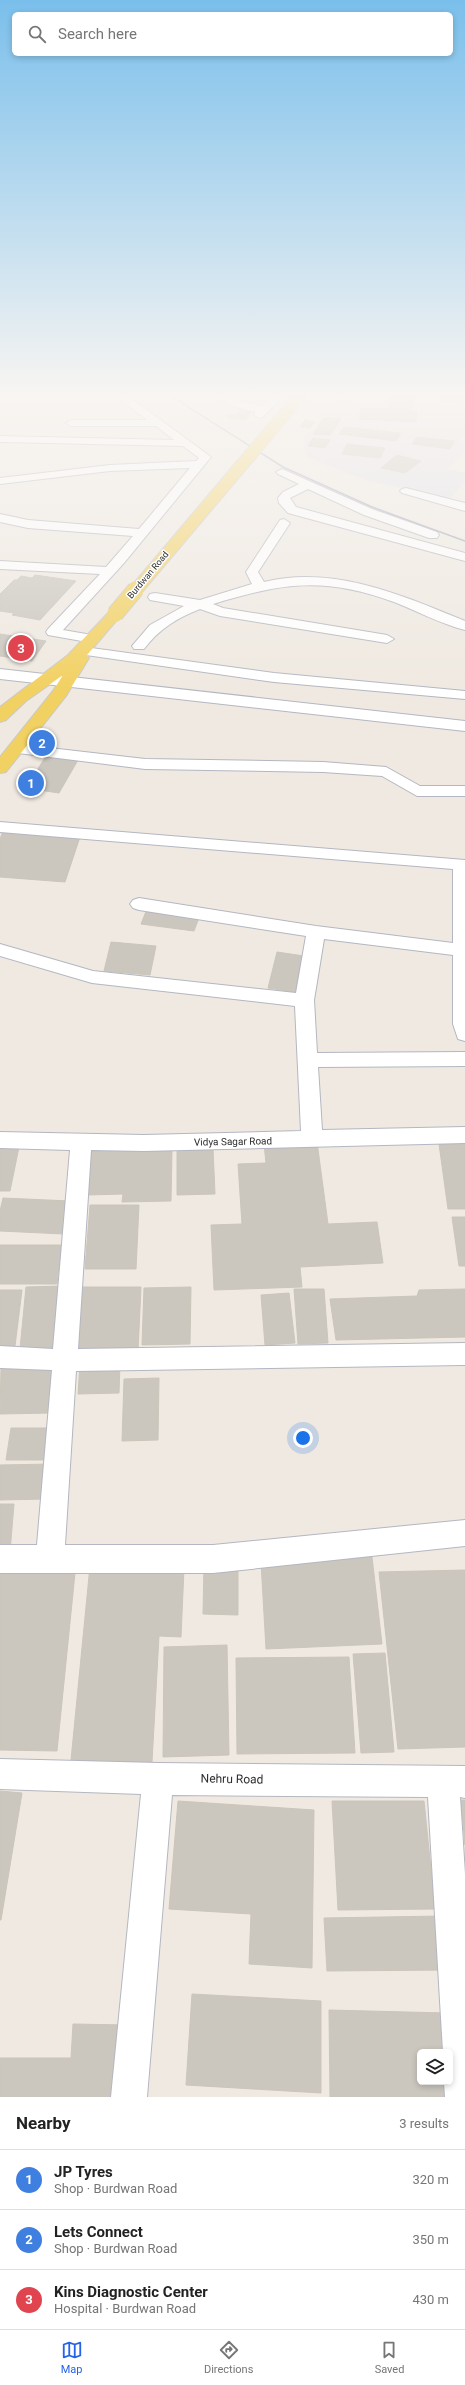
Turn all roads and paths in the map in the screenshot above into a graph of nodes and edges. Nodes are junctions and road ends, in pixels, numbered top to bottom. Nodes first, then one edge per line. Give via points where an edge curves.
1 (174, 494) edge
2 (217, 494) edge
3 (287, 494) edge
4 (329, 494) edge
5 (417, 494) edge
6 (465, 507) edge
7 (0, 518) edge
8 (284, 523) dead end
9 (142, 533) junction
10 (465, 546) edge
11 (465, 557) edge
12 (0, 565) edge
13 (110, 571) junction
14 (260, 587) junction
15 (155, 597) dead end
16 (200, 604) junction
17 (465, 626) edge
18 (387, 639) dead end
19 (89, 645) junction
20 (139, 646) dead end
21 (0, 674) edge
22 (39, 682) junction
23 (64, 687) junction
24 (465, 695) edge
25 (0, 717) edge
26 (465, 726) edge
27 (465, 736) edge
28 (15, 749) junction
29 (0, 768) edge
30 (465, 791) edge
31 (0, 827) edge
32 (464, 903) edge
33 (139, 904) dead end
34 (316, 932) junction
35 (0, 950) edge
36 (463, 950) junction
37 (304, 1000) junction
38 (465, 1034) edge
39 (465, 1059) edge
40 (307, 1060) junction
41 (465, 1135) edge
42 (312, 1139) junction
43 (0, 1140) edge
44 (81, 1141) junction
45 (465, 1354) edge
46 (0, 1357) edge
47 (64, 1360) junction
48 (465, 1533) edge
49 (0, 1559) edge
50 (50, 1560) junction
51 (0, 1774) edge
52 (158, 1779) junction
53 (454, 1783) edge
54 (130, 2097) edge
55 (463, 2097) edge

1 - 9 street
2 - 19 main road, Burdwan Road, bridge
3 - 11 street via 284,498 285,503 292,510
4 - 10 street via 368,512
5 - 6 street
7 - 9 street via 28,524
8 - 14 street via 252,572
9 - 13 street
12 - 13 street
13 - 19 street via 53,632
14 - 16 street
14 - 17 street via 302,580 354,586 410,603
15 - 16 street
16 - 18 street via 220,612
16 - 20 street via 166,619 145,637
19 - 22 main road, Burdwan Road via 59,671
19 - 23 main road, Burdwan Road
19 - 24 street via 192,668 406,692
21 - 22 street via 21,675
22 - 23 street
22 - 25 main road, Burdwan Road via 17,698
23 - 26 street
23 - 27 street via 165,707
23 - 28 main road, Burdwan Road
28 - 29 main road, Burdwan Road
28 - 30 street via 145,764 322,767 386,772 417,791
31 - 32 street via 462,864
32 - 36 street
33 - 34 street
34 - 36 street
34 - 37 street
35 - 37 street via 92,977
36 - 38 street
37 - 40 street
39 - 40 street
40 - 42 street
41 - 42 street, Vidya Sagar Road
42 - 44 street, Vidya Sagar Road via 144,1143
43 - 44 street, Vidya Sagar Road
44 - 47 street
45 - 47 street
46 - 47 street
47 - 50 street
48 - 50 street via 213,1559
49 - 50 street
51 - 52 street, Nehru Road
52 - 53 street, Nehru Road
52 - 54 street
53 - 55 street

